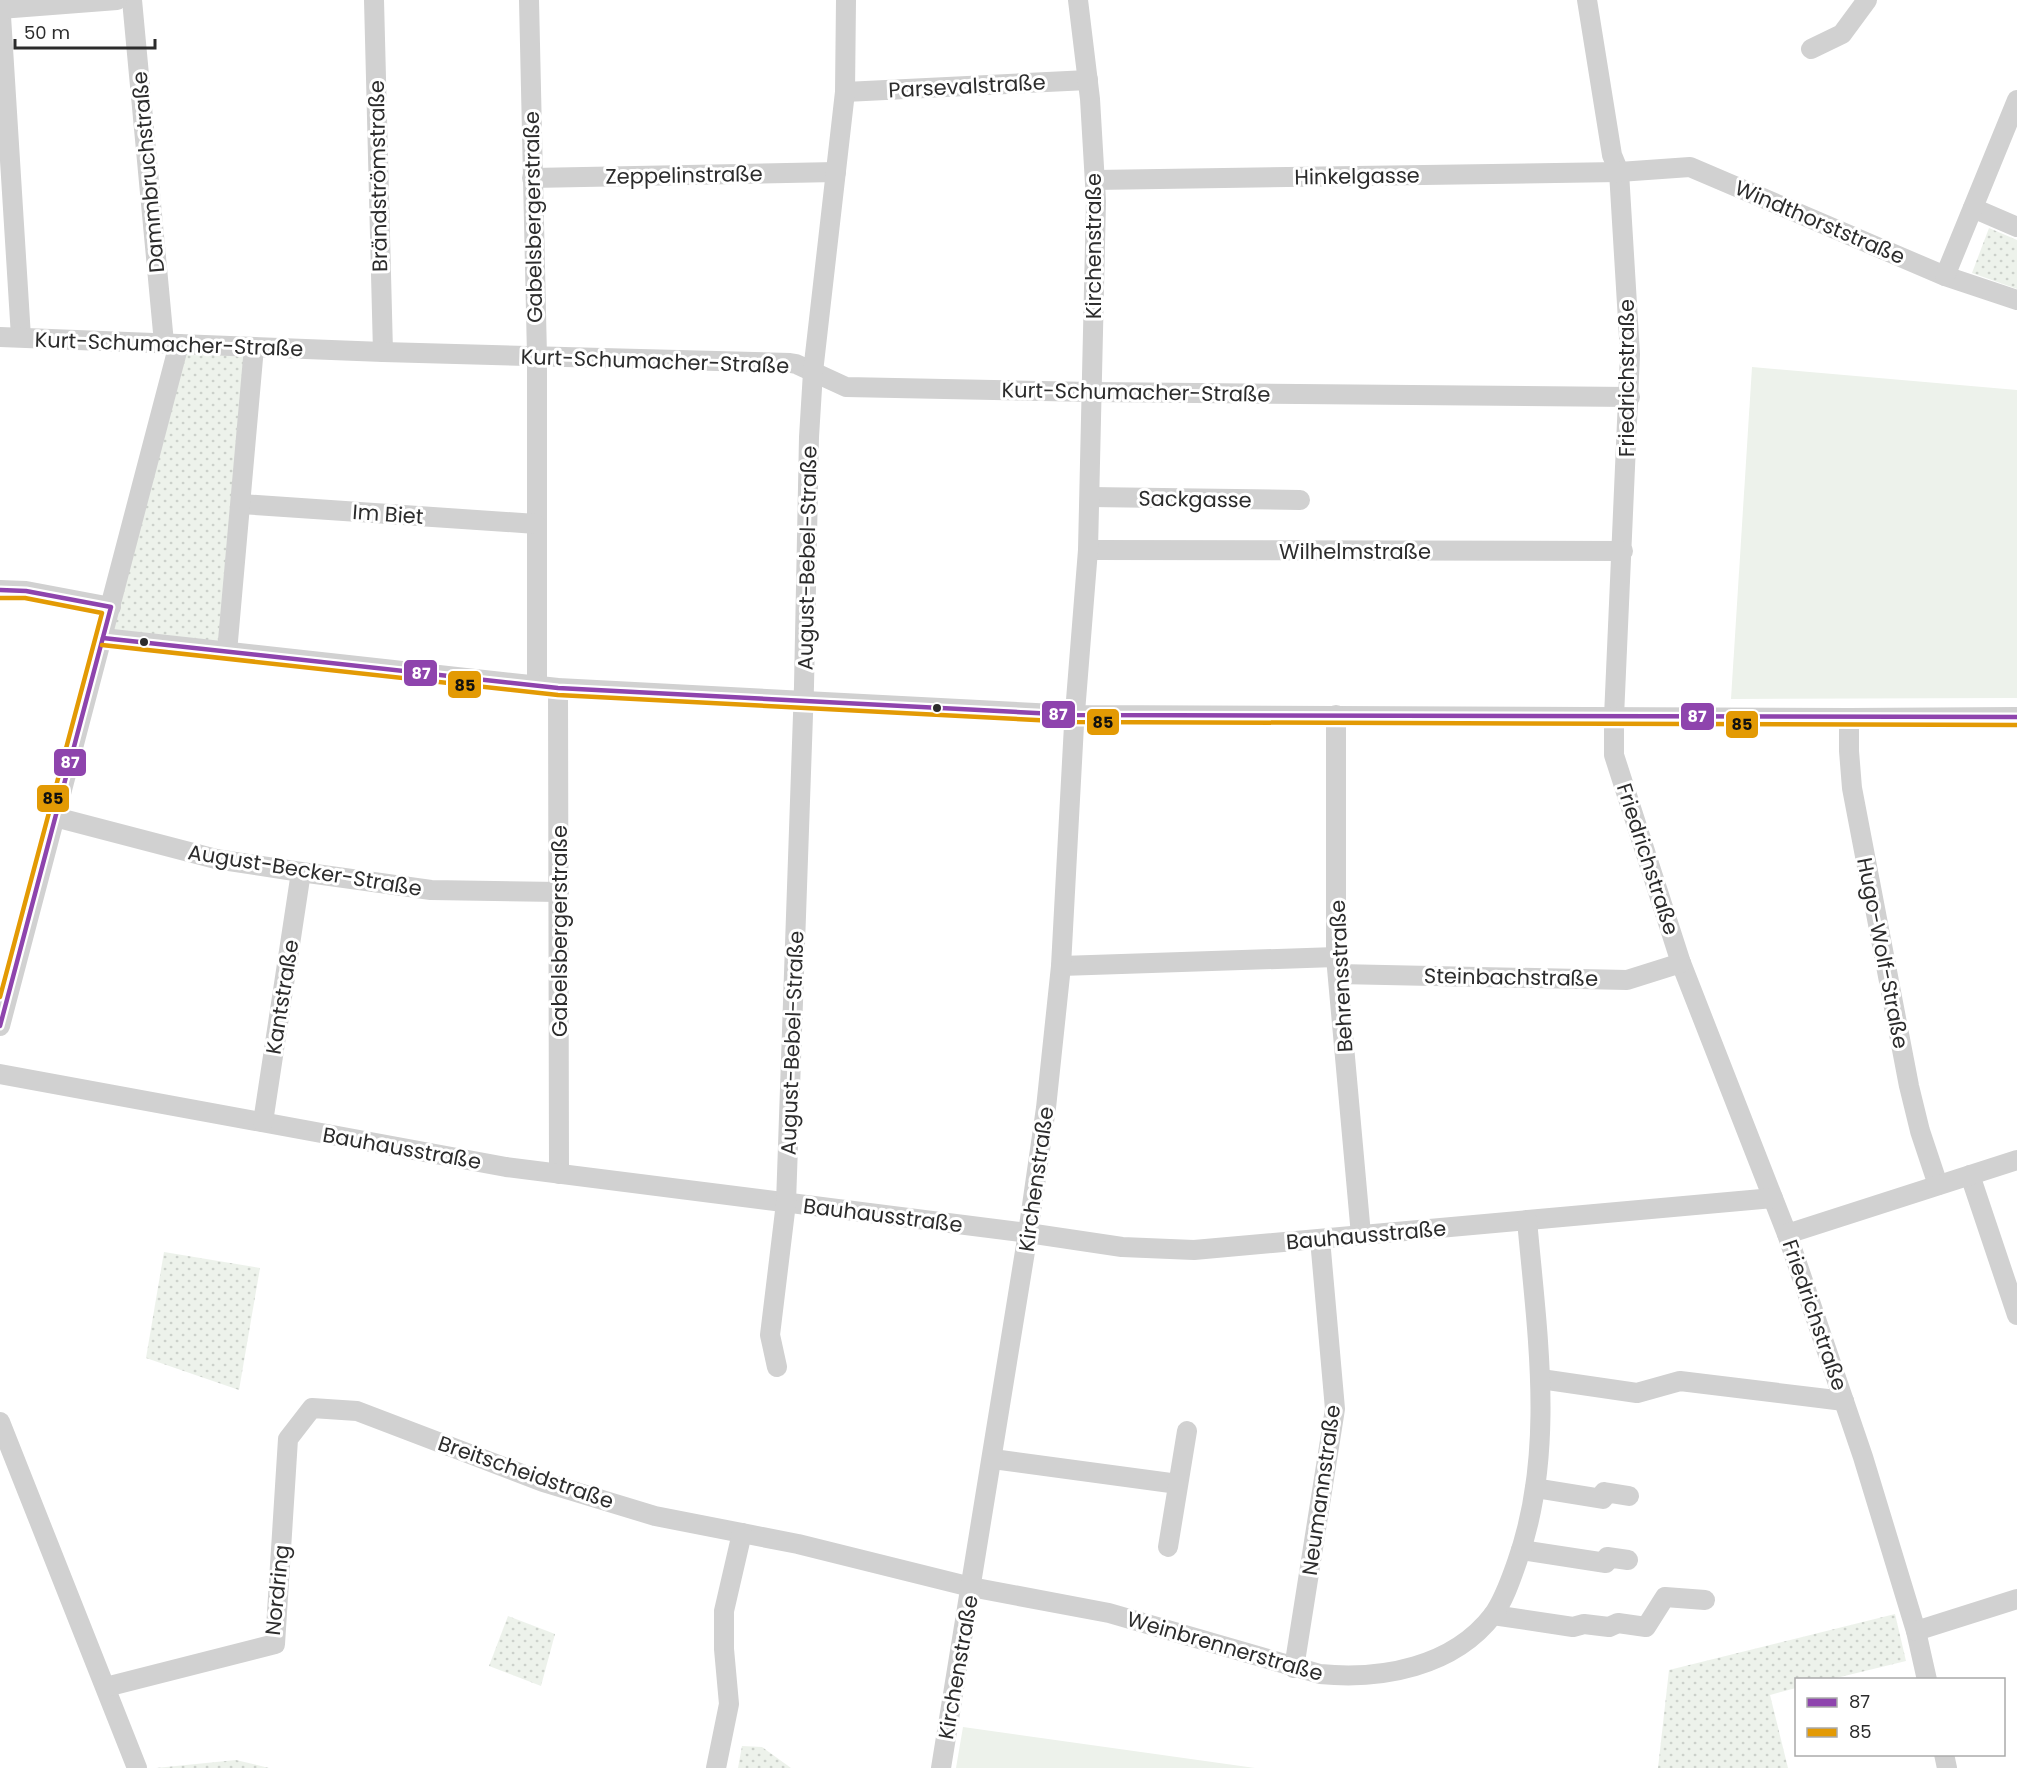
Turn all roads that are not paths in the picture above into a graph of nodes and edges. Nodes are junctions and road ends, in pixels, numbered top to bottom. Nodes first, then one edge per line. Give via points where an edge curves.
1 (117, 0) edge
2 (132, 0) edge
3 (374, 0) edge
4 (529, 0) edge
5 (846, 0) edge
6 (1078, 0) edge
7 (1587, 0) edge
8 (1867, 0) edge
9 (1, 6) edge
10 (1811, 49) dead end
11 (1088, 80) junction
12 (845, 92) junction
13 (2017, 100) edge
14 (836, 172) junction
15 (1619, 172) junction
16 (532, 178) junction
17 (1095, 180) junction
18 (1973, 208) junction
19 (2017, 227) edge
20 (1946, 276) junction
21 (2017, 300) edge
22 (0, 337) edge
23 (21, 338) junction
24 (172, 344) junction
25 (254, 347) junction
26 (382, 352) junction
27 (537, 356) junction
28 (813, 372) junction
29 (1092, 392) junction
30 (1630, 397) junction
31 (1090, 497) junction
32 (1300, 500) dead end
33 (241, 504) junction
34 (536, 524) junction
35 (1088, 550) junction
36 (1623, 551) junction
37 (0, 590) edge
38 (111, 607) junction
39 (103, 638) junction
40 (227, 652) junction
41 (537, 686) junction
42 (558, 688) junction
43 (803, 701) junction
44 (1075, 715) junction
45 (1336, 715) junction
46 (1614, 717) junction
47 (2017, 717) edge
48 (1848, 718) junction
49 (55, 817) junction
50 (301, 872) junction
51 (559, 892) junction
52 (1682, 963) junction
53 (1061, 966) junction
54 (1337, 966) junction
55 (0, 1026) edge
56 (0, 1074) edge
57 (263, 1122) junction
58 (2017, 1160) edge
59 (559, 1174) junction
60 (1970, 1175) junction
61 (1938, 1185) junction
62 (1773, 1198) junction
63 (786, 1203) junction
64 (1527, 1220) junction
65 (1028, 1233) junction
66 (1787, 1234) junction
67 (1361, 1235) junction
68 (1320, 1239) junction
69 (2017, 1315) edge
70 (777, 1367) dead end
71 (1541, 1378) junction
72 (1844, 1401) junction
73 (312, 1408) joint
74 (0, 1422) edge
75 (1187, 1431) dead end
76 (993, 1459) junction
77 (1178, 1484) junction
78 (1535, 1488) junction
79 (1629, 1496) dead end
80 (742, 1533) junction
81 (1167, 1547) dead end
82 (1521, 1550) junction
83 (1628, 1560) dead end
84 (971, 1587) junction
85 (2017, 1599) edge
86 (1705, 1600) dead end
87 (1493, 1615) junction
88 (1916, 1631) junction
89 (1294, 1668) junction
90 (1927, 1678) edge
91 (106, 1687) junction
92 (136, 1768) edge
93 (716, 1768) edge
94 (941, 1768) edge

1 - 9 street
2 - 24 street, Dammbruchstraße
3 - 26 street, Brändströmstraße
4 - 16 street, Gabelsbergerstraße
5 - 12 street, August-Bebel-Straße
6 - 11 street, Kirchenstraße
7 - 15 street, Friedrichstraße via 1612,155
8 - 10 street via 1842,34
9 - 23 street
11 - 12 street, Parsevalstraße
11 - 17 street, Kirchenstraße
12 - 14 street, August-Bebel-Straße
13 - 18 street
14 - 16 street, Zeppelinstraße
14 - 28 street, August-Bebel-Straße
15 - 17 street, Hinkelgasse
15 - 20 street, Windthorststraße via 1690,167
15 - 30 street, Friedrichstraße
16 - 27 street, Gabelsbergerstraße
17 - 29 street, Kirchenstraße
18 - 19 street
18 - 20 street
20 - 21 street, Windthorststraße
22 - 23 street, Kurt-Schumacher-Straße
23 - 24 street, Kurt-Schumacher-Straße
24 - 25 street, Kurt-Schumacher-Straße
24 - 38 street, Dammbruchstraße
25 - 26 street, Kurt-Schumacher-Straße
25 - 33 street
26 - 27 street, Kurt-Schumacher-Straße
27 - 28 street, Kurt-Schumacher-Straße via 790,363
27 - 34 street, Gabelsbergerstraße
28 - 29 street, Kurt-Schumacher-Straße via 846,387
28 - 43 street, August-Bebel-Straße
29 - 30 street, Kurt-Schumacher-Straße
29 - 31 street, Kirchenstraße
30 - 36 street, Friedrichstraße
31 - 32 street, Sackgasse
31 - 35 street, Kirchenstraße
33 - 34 street, Im Biet
33 - 40 street
34 - 41 street, Gabelsbergerstraße
35 - 36 street, Wilhelmstraße
35 - 44 street, Kirchenstraße
36 - 46 street, Friedrichstraße
37 - 38 street
38 - 39 street, Dammbruchstraße
39 - 40 street
39 - 49 street, Dammbruchstraße
40 - 41 street
41 - 42 street
42 - 43 street
42 - 51 street, Gabelsbergerstraße
43 - 44 street
43 - 63 street, August-Bebel-Straße
44 - 45 street
44 - 53 street, Kirchenstraße
45 - 46 street
45 - 54 street, Behrensstraße
46 - 48 street
46 - 52 street, Friedrichstraße via 1614,755
47 - 48 street
48 - 61 street, Hugo-Wolf-Straße via 1852,788 1908,1086
49 - 50 street, August-Becker-Straße via 216,859
49 - 55 street, Dammbruchstraße
50 - 51 street, August-Becker-Straße via 430,890
50 - 57 street, Kantstraße
51 - 59 street, Gabelsbergerstraße
52 - 54 street, Steinbachstraße via 1627,980
52 - 62 street, Friedrichstraße
53 - 54 street, Steinbachstraße
53 - 65 street, Kirchenstraße
54 - 67 street, Behrensstraße
56 - 57 street, Bauhausstraße
57 - 59 street, Bauhausstraße
58 - 60 street
59 - 63 street, Bauhausstraße
60 - 61 street
60 - 69 street
61 - 66 street
62 - 64 street, Bauhausstraße
62 - 66 street, Friedrichstraße
63 - 65 street, Bauhausstraße
63 - 70 street, August-Bebel-Straße via 770,1335
64 - 67 street, Bauhausstraße
64 - 71 street, Weinbrennerstraße
65 - 68 street, Bauhausstraße via 1122,1247 1194,1250
65 - 76 street, Kirchenstraße
66 - 72 street, Friedrichstraße
67 - 68 street, Bauhausstraße
68 - 89 street, Neumannstraße via 1335,1409
71 - 72 street via 1637,1393 1680,1381
71 - 78 street, Weinbrennerstraße
72 - 88 street, Friedrichstraße
73 - 80 street, Breitscheidstraße via 357,1411 543,1482 655,1516
73 - 91 street, Nordring via 288,1439 275,1644
74 - 91 street
75 - 77 street
76 - 77 street
76 - 84 street, Kirchenstraße
77 - 81 street
78 - 79 street via 1603,1499 1604,1492
78 - 82 street, Weinbrennerstraße
80 - 84 street, Breitscheidstraße
80 - 93 street via 724,1611 729,1704
82 - 83 street via 1606,1563 1607,1557
82 - 87 street, Weinbrennerstraße
84 - 89 street, Weinbrennerstraße via 1108,1613
84 - 94 street, Kirchenstraße
85 - 88 street
86 - 87 street via 1665,1597 1646,1626 1618,1623 1609,1627 1573,1627
87 - 89 street, Weinbrennerstraße via 1450,1653 1424,1664 1347,1677
88 - 90 street, Friedrichstraße
91 - 92 street

